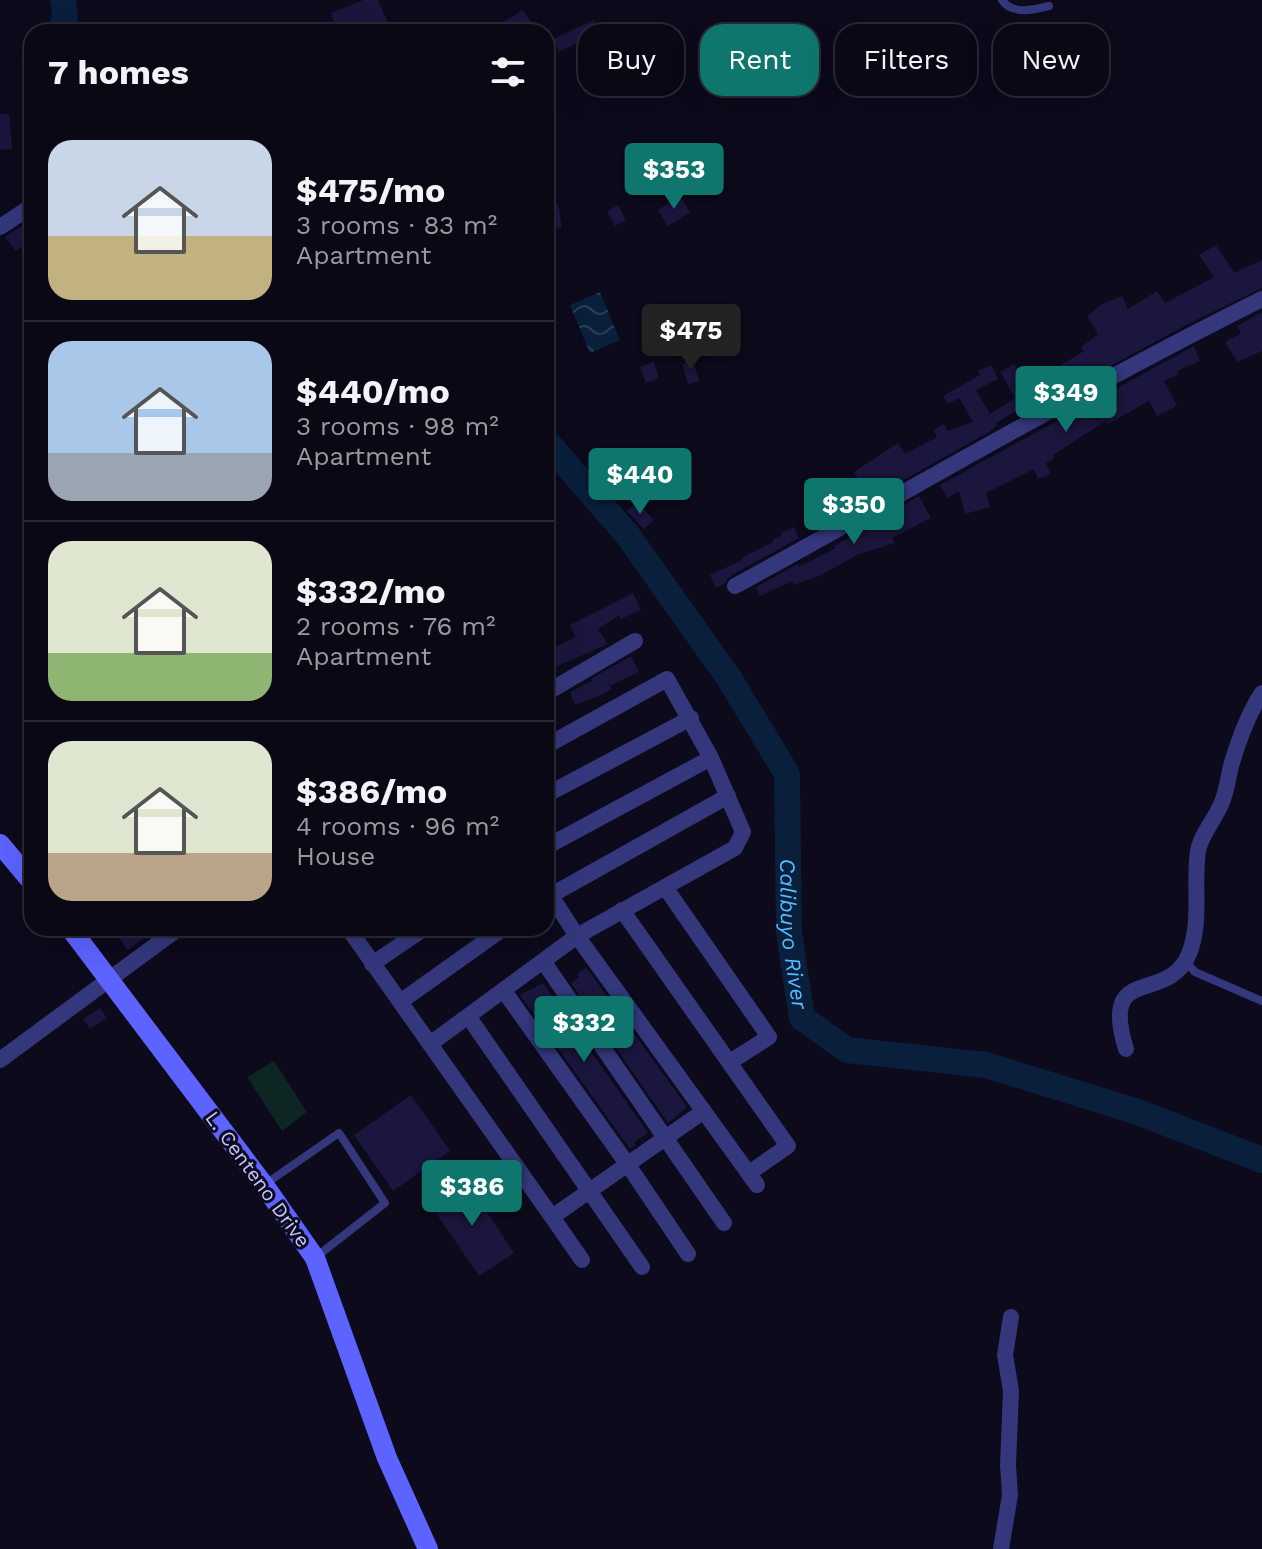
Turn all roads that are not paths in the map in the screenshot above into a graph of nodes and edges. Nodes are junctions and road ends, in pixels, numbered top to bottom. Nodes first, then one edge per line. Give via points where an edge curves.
1 (1002, 0) edge
2 (1049, 6) dead end
3 (24, 211) edge
4 (0, 227) edge
5 (1262, 299) edge
6 (735, 586) dead end
7 (635, 641) dead end
8 (554, 688) edge
9 (1262, 693) edge
10 (691, 718) junction
11 (554, 741) edge
12 (711, 758) junction
13 (554, 791) edge
14 (728, 796) junction
15 (554, 843) edge
16 (0, 844) edge
17 (24, 872) edge
18 (665, 887) junction
19 (554, 890) edge
20 (554, 902) edge
21 (622, 910) junction
22 (76, 936) edge
23 (169, 936) edge
24 (353, 936) edge
25 (413, 936) edge
26 (493, 936) edge
27 (577, 936) junction
28 (543, 961) junction
29 (1185, 961) junction
30 (372, 964) junction
31 (111, 980) junction
32 (504, 991) junction
33 (1262, 1001) edge
34 (400, 1002) junction
35 (468, 1016) junction
36 (430, 1044) junction
37 (1126, 1049) dead end
38 (0, 1060) edge
39 (730, 1062) junction
40 (704, 1111) junction
41 (664, 1139) junction
42 (628, 1165) junction
43 (264, 1185) junction
44 (589, 1193) junction
45 (552, 1217) junction
46 (724, 1223) dead end
47 (688, 1254) dead end
48 (315, 1258) junction
49 (582, 1260) dead end
50 (642, 1267) dead end
51 (1011, 1317) dead end
52 (428, 1549) edge
53 (1001, 1549) edge

1 - 2 lane via 1015,10
3 - 4 street
5 - 6 street
7 - 8 street
9 - 29 street via 1231,765 1217,815 1199,846 1196,910
10 - 11 street via 663,672
10 - 12 street
10 - 13 street
12 - 14 street
12 - 15 street
14 - 18 street via 743,832 735,848
14 - 19 street
16 - 17 street
18 - 21 street
18 - 39 street via 769,1037
20 - 27 street
21 - 27 street
21 - 39 street
22 - 31 street, L. Centeno Drive
23 - 31 street
24 - 30 street
25 - 30 street
26 - 34 street
27 - 28 street
27 - 40 street
28 - 32 street
28 - 41 street
29 - 33 lane via 1195,972
29 - 37 street via 1120,1004
30 - 34 street
31 - 38 street
31 - 43 street, L. Centeno Drive
32 - 35 street
32 - 42 street
34 - 36 street
35 - 36 street
35 - 44 street
36 - 45 street
39 - 40 street via 788,1146 753,1179
40 - 41 street
41 - 42 street
41 - 46 street
42 - 44 street
42 - 47 street
43 - 48 street, L. Centeno Drive
43 - 48 lane via 339,1133 385,1203
44 - 45 street
44 - 50 street
45 - 49 street
48 - 52 street, L. Centeno Drive via 387,1458
51 - 53 street via 1005,1355 1011,1391 1010,1495

